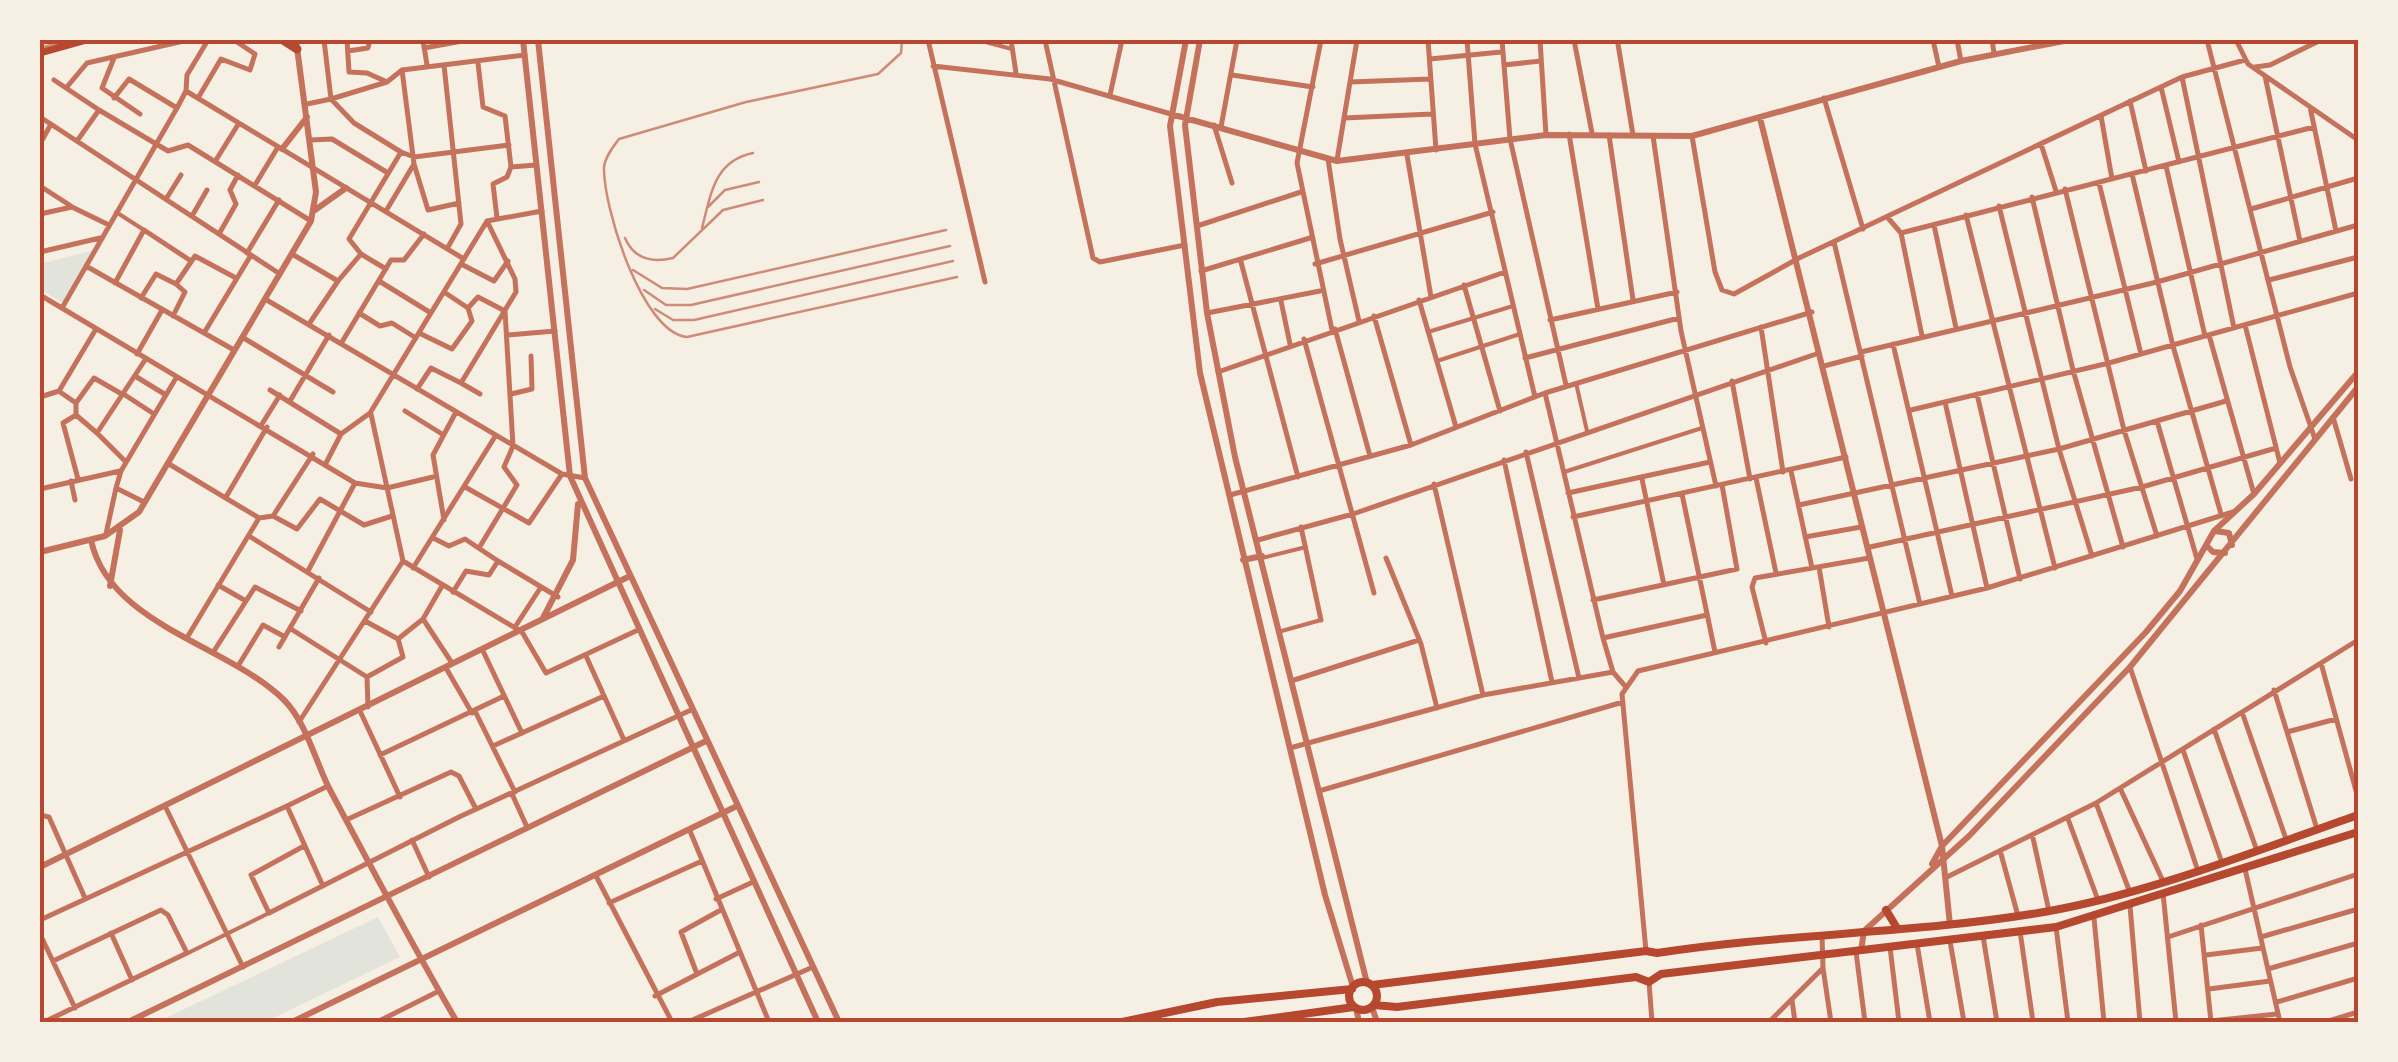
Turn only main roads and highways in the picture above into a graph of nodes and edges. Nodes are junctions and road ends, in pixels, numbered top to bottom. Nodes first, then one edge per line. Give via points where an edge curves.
1 (83, 40) edge
2 (284, 40) edge
3 (296, 44) edge
4 (40, 52) edge
5 (2358, 815) edge
6 (2358, 832) edge
7 (1886, 910) road end
8 (1897, 928) junction
9 (1642, 952) junction
10 (1657, 954) junction
11 (1661, 974) junction
12 (1636, 977) junction
13 (1370, 984) junction
14 (1352, 988) junction
15 (1373, 1006) junction
16 (1355, 1007) junction
17 (1305, 1018) edge
18 (1122, 1022) edge
19 (1244, 1022) edge

1 - 4 main road
2 - 3 main road
5 - 8 main road via 2098,900
6 - 11 main road via 2056,926
7 - 8 main road
8 - 10 main road
9 - 10 main road
9 - 12 main road via 1632,966
9 - 13 main road
10 - 11 main road
11 - 12 main road via 1649,982
12 - 15 main road
13 - 14 main road
13 - 15 main road via 1377,994
14 - 16 main road
14 - 18 main road via 1217,1002
15 - 16 main road
16 - 17 main road
17 - 19 main road

